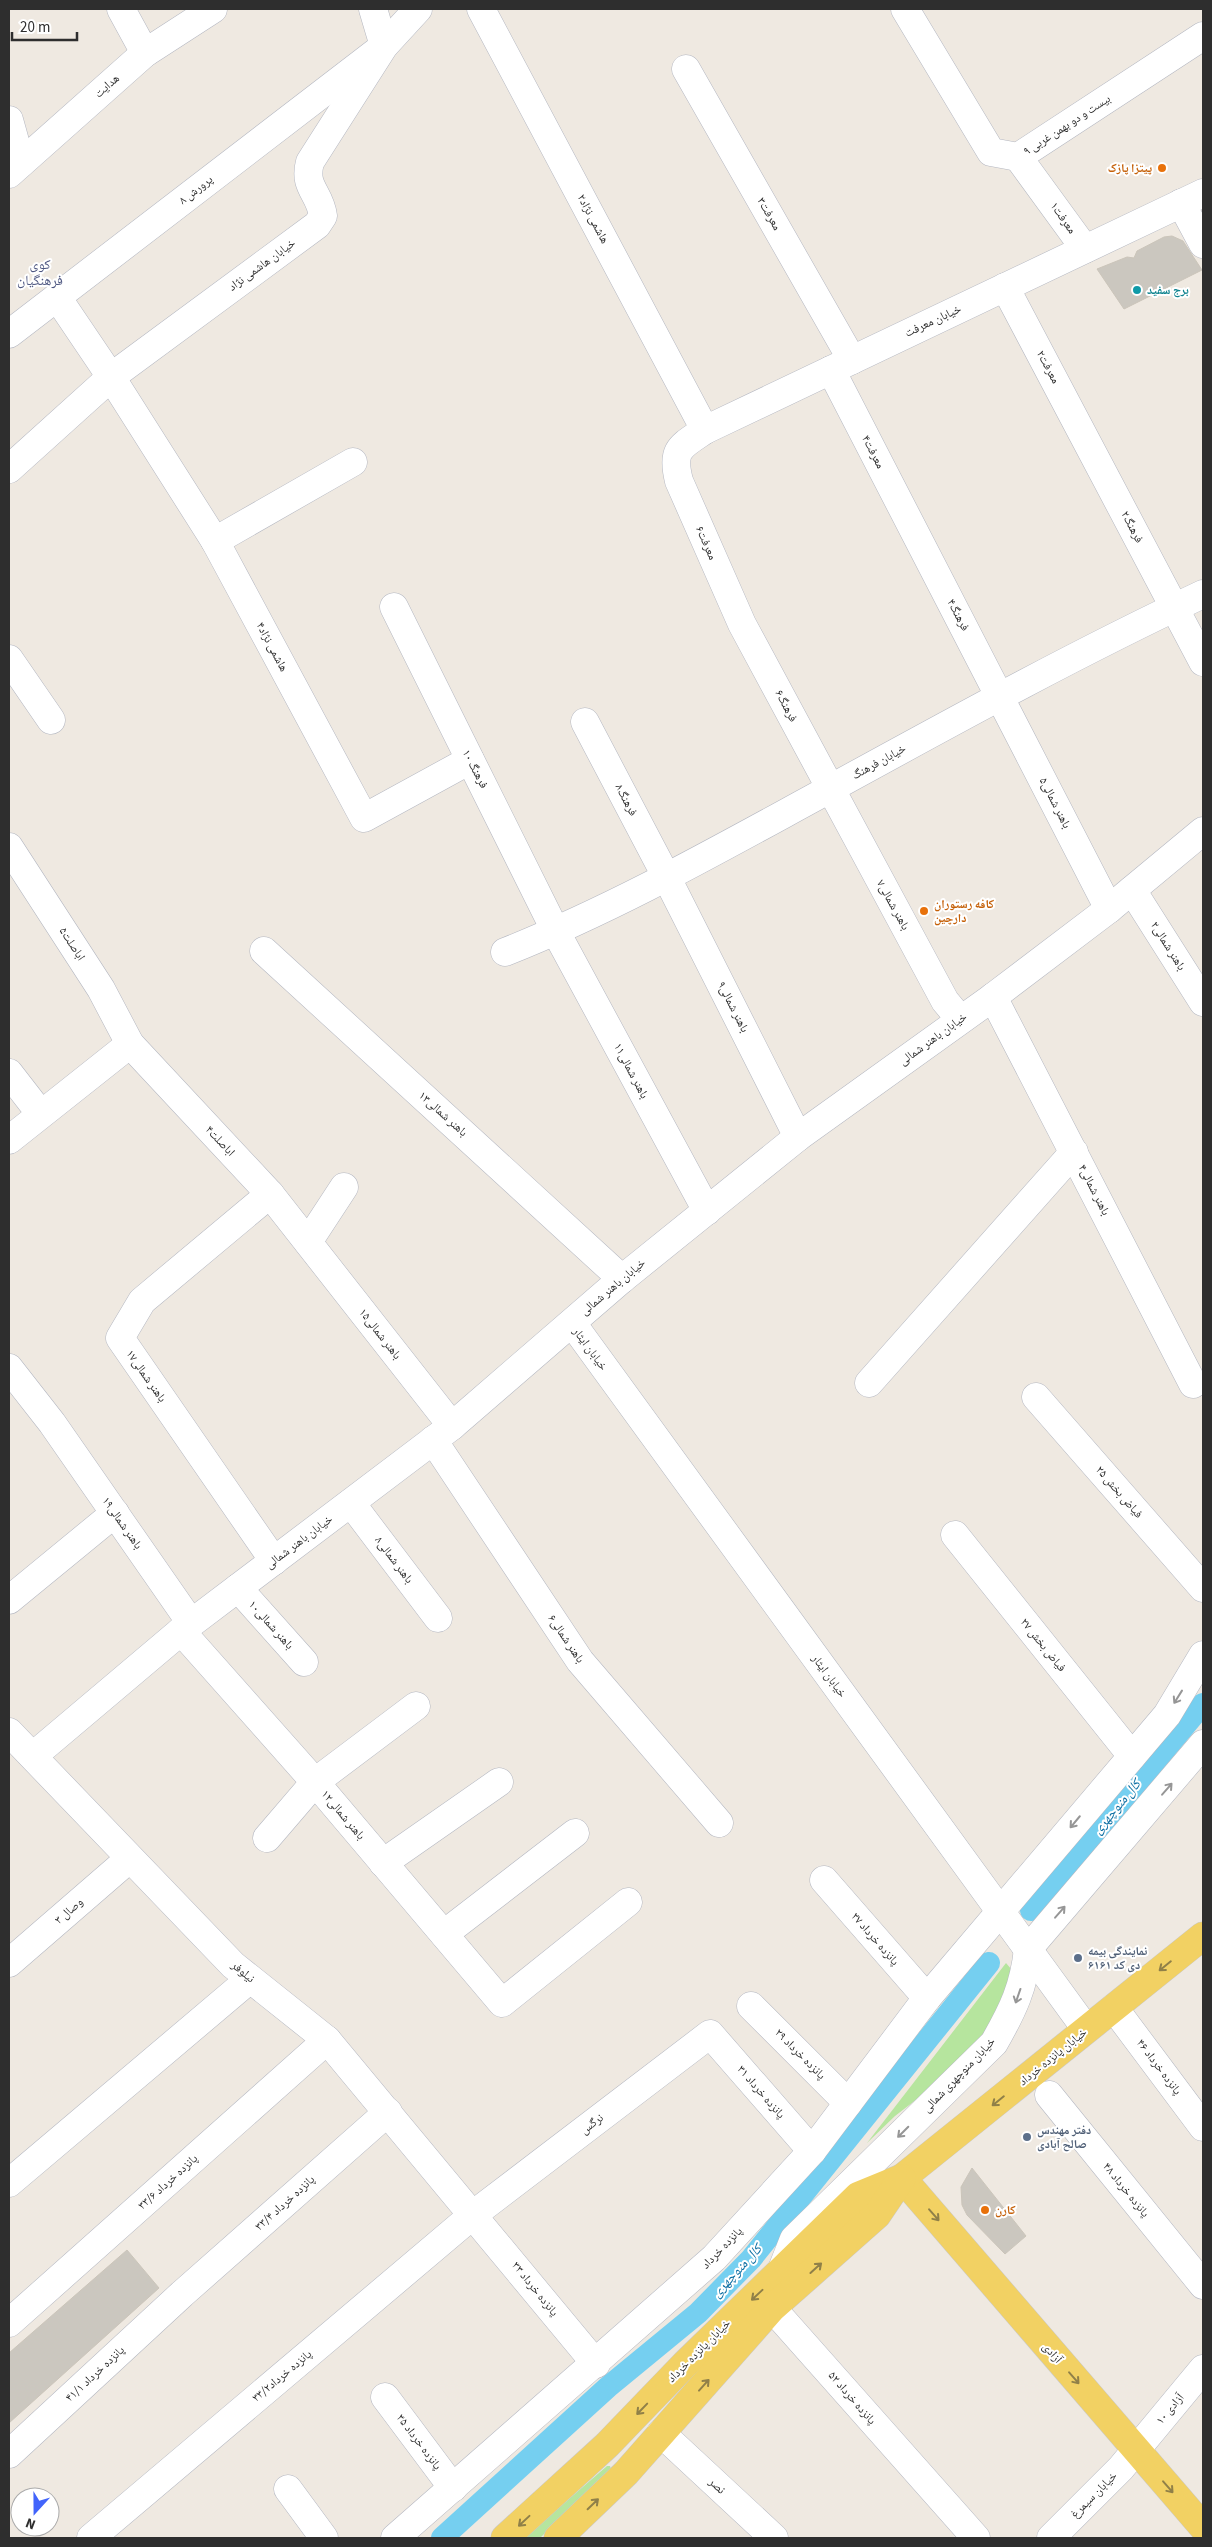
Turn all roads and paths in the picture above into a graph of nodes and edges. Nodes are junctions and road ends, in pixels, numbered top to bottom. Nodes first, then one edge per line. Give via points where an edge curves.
1 (121, 9) edge
2 (213, 9) edge
3 (374, 9) edge
4 (418, 9) edge
5 (481, 9) edge
6 (905, 9) edge
7 (1203, 36) edge
8 (384, 46) junction
9 (145, 52) junction
10 (686, 69) dead end
11 (9, 120) edge
12 (1018, 157) junction
13 (15, 169) edge
14 (1192, 198) edge
15 (1203, 244) edge
16 (1085, 249) junction
17 (1005, 287) junction
18 (58, 297) junction
19 (9, 334) edge
20 (841, 365) junction
21 (111, 376) junction
22 (705, 430) junction
23 (1090, 447) joint
24 (354, 462) dead end
25 (674, 462) joint
26 (9, 467) edge
27 (915, 533) joint
28 (214, 541) junction
29 (1203, 594) edge
30 (394, 607) dead end
31 (1175, 608) junction
32 (742, 624) joint
33 (9, 659) edge
34 (1203, 662) edge
35 (1000, 696) junction
36 (51, 720) dead end
37 (585, 722) dead end
38 (470, 760) junction
39 (830, 789) junction
40 (1203, 831) edge
41 (9, 847) edge
42 (667, 878) junction
43 (1132, 890) junction
44 (1109, 909) junction
45 (556, 932) junction
46 (264, 951) dead end
47 (505, 952) dead end
48 (993, 997) junction
49 (1203, 1002) edge
50 (960, 1019) junction
51 (130, 1044) junction
52 (9, 1073) edge
53 (40, 1113) junction
54 (798, 1137) junction
55 (9, 1140) edge
56 (1074, 1152) junction
57 (344, 1187) dead end
58 (270, 1194) junction
59 (707, 1211) junction
60 (308, 1242) junction
61 (622, 1279) junction
62 (572, 1323) junction
63 (9, 1368) edge
64 (869, 1383) dead end
65 (1193, 1384) dead end
66 (1036, 1397) dead end
67 (443, 1433) junction
68 (351, 1502) junction
69 (115, 1513) junction
70 (955, 1535) dead end
71 (274, 1561) junction
72 (238, 1588) junction
73 (1203, 1588) edge
74 (9, 1600) edge
75 (438, 1618) dead end
76 (186, 1627) junction
77 (1203, 1655) edge
78 (304, 1662) dead end
79 (416, 1706) dead end
80 (9, 1732) edge
81 (1203, 1744) edge
82 (33, 1756) junction
83 (1132, 1756) junction
84 (315, 1782) junction
85 (499, 1782) dead end
86 (719, 1823) dead end
87 (575, 1833) dead end
88 (266, 1838) dead end
89 (128, 1859) junction
90 (384, 1863) junction
91 (824, 1880) dead end
92 (628, 1902) dead end
93 (1002, 1913) junction
94 (444, 1934) junction
95 (1203, 1936) edge
96 (1028, 1949) junction
97 (9, 1963) edge
98 (250, 1979) junction
99 (927, 1998) junction
100 (751, 2006) dead end
101 (1114, 2008) junction
102 (1086, 2029) junction
103 (710, 2034) joint
104 (327, 2040) junction
105 (1049, 2095) dead end
106 (848, 2103) junction
107 (388, 2112) junction
108 (1203, 2127) edge
109 (812, 2151) junction
110 (902, 2178) junction
111 (9, 2183) edge
112 (474, 2214) junction
113 (781, 2272) junction
114 (1203, 2285) edge
115 (182, 2294) joint
116 (772, 2308) junction
117 (9, 2323) edge
118 (596, 2364) junction
119 (1203, 2369) edge
120 (385, 2397) dead end
121 (661, 2434) junction
122 (1136, 2450) junction
123 (9, 2454) edge
124 (453, 2488) junction
125 (288, 2489) dead end
126 (1203, 2526) edge
127 (91, 2538) edge
128 (324, 2538) edge
129 (395, 2538) edge
130 (505, 2538) edge
131 (558, 2538) edge
132 (774, 2538) edge
133 (976, 2538) edge
134 (1051, 2538) edge

1 - 9 street
2 - 9 street, هدایت
3 - 8 street
4 - 8 street, خیابان هاشمی نژاد
5 - 22 street, هاشمی نژاد۲
6 - 12 street, بیست و دو بهمن غربی ۹ via 991,152
7 - 12 street, بیست و دو بهمن غربی ۹
8 - 18 street, پرورش ۸
8 - 21 street, خیابان هاشمی نژاد via 310,162 306,175 321,204 323,216 317,224
9 - 13 street, هدایت
10 - 20 street, معرفت۳
11 - 13 street
12 - 16 street, معرفت۱
14 - 15 street
14 - 16 street, خیابان معرفت
16 - 17 street, خیابان معرفت
17 - 20 street, خیابان معرفت
17 - 23 street, معرفت۲
18 - 19 street, پرورش ۸
18 - 21 street, هاشمی نژاد۴
20 - 22 street, خیابان معرفت
20 - 27 street, معرفت۴
21 - 26 street, خیابان هاشمی نژاد
21 - 28 street, هاشمی نژاد۴
22 - 25 street, خیابان معرفت via 680,447
23 - 31 street, فرهنگ۲
24 - 28 street
25 - 32 street, معرفت۶ via 679,481
27 - 35 street, فرهنگ۴
28 - 38 street, هاشمی نژاد۴ via 364,818
29 - 31 street, خیابان فرهنگ
30 - 38 street, فرهنگ ۱۰
31 - 34 street, فرهنگ۲
31 - 35 street, خیابان فرهنگ
32 - 39 street, فرهنگ۶
33 - 36 street
35 - 39 street, خیابان فرهنگ
35 - 44 street, باهنر شمالی۵
37 - 42 street, فرهنگ۸
38 - 45 street, فرهنگ ۱۰
39 - 42 street, خیابان فرهنگ
39 - 50 street, باهنر شمالی۷ via 945,1001
40 - 43 street, خیابان باهنر شمالی
41 - 51 street, اباصلت۵ via 101,989
42 - 45 street, خیابان فرهنگ
42 - 54 street, باهنر شمالی۹
43 - 44 street, خیابان باهنر شمالی
43 - 49 street, باهنر شمالی۲
44 - 48 street, خیابان باهنر شمالی
45 - 47 street, خیابان فرهنگ
45 - 59 street, باهنر شمالی۱۱
46 - 61 street, باهنر شمالی۱۳
48 - 50 street, خیابان باهنر شمالی
48 - 56 street, باهنر شمالی۴
50 - 54 street, خیابان باهنر شمالی
51 - 53 street
51 - 58 street, اباصلت۴
52 - 53 street
53 - 55 street
54 - 59 street, خیابان باهنر شمالی
56 - 64 street
56 - 65 street, باهنر شمالی۴
57 - 60 street
58 - 60 street, اباصلت۴
58 - 71 street, باهنر شمالی۱۷ via 142,1301 120,1338
59 - 61 street, خیابان باهنر شمالی
60 - 67 street, باهنر شمالی۱۵
61 - 62 street, خیابان باهنر شمالی
62 - 67 street, خیابان باهنر شمالی
62 - 93 street, خیابان ایثار
63 - 69 street, باهنر شمالی۱۹
66 - 73 street, فیاض بخش ۲۵
67 - 68 street, خیابان باهنر شمالی
67 - 86 street, باهنر شمالی۶ via 580,1661
68 - 71 street, خیابان باهنر شمالی
68 - 75 street, باهنر شمالی۸
69 - 74 street
69 - 76 street, باهنر شمالی۱۹
70 - 83 street, فیاض بخش ۲۷
71 - 72 street, خیابان باهنر شمالی
72 - 76 street, خیابان باهنر شمالی
72 - 78 street, باهنر شمالی۱۰
76 - 82 street, خیابان باهنر شمالی
76 - 84 street, باهنر شمالی۱۲
77 -> 83 street via 1167,1715
79 - 84 street
80 - 82 street, نیلوفر
96 -> 81 street
82 - 89 street, نیلوفر
83 -> 93 street
84 - 88 street
84 - 90 street, باهنر شمالی۱۲
85 - 90 street
87 - 94 street
89 - 97 street, وصال ۳
89 - 98 street, نیلوفر
90 - 94 street, باهنر شمالی۱۲
91 - 99 street, پانزده خرداد ۲۷
92 - 94 street, باهنر شمالی۱۲ via 502,2003
93 - 96 street, خیابان ایثار
93 - 99 street, پانزده خرداد
95 -> 101 main road, خیابان پانزده خرداد
96 - 102 street, خیابان ایثار
96 -> 113 street, خیابان منوچهری شمالی via 1025,1975 1015,2007 994,2043 794,2239
98 - 104 street, نیلوفر
98 - 111 street
99 - 106 street, پانزده خرداد
100 - 106 street, پانزده خرداد ۲۹
101 - 102 main road, خیابان پانزده خرداد
101 - 108 street, پانزده خرداد ۴۶
102 -> 110 main road, خیابان پانزده خرداد
103 - 109 street, پانزده خرداد ۳۱
103 - 112 street, نرگس
104 - 107 street, نیلوفر
104 - 117 street, پانزده خرداد ۳۳/۶
105 - 114 street, پانزده خرداد ۴۸
106 - 109 street, پانزده خرداد
107 - 112 street, نیلوفر
107 - 115 street, پانزده خرداد ۳۳/۴
109 - 118 street, پانزده خرداد via 714,2258
110 - 113 main road, خیابان پانزده خرداد via 858,2196
116 -> 110 main road, خیابان پانزده خرداد via 877,2215
110 -> 122 main road, آزادی
112 - 118 street, پانزده خرداد ۳۳
112 - 127 street, پانزده خرداد۳۳/۲
113 -> 130 main road, خیابان پانزده خرداد via 607,2445
115 - 123 street, پانزده خرداد ۴۱/۱
121 -> 116 main road, خیابان پانزده خرداد
116 - 133 street, پانزده خرداد ۵۲
118 - 124 street, پانزده خرداد
119 - 122 street, آزادی ۱۰
120 - 124 street, پانزده خرداد ۳۵
131 -> 121 main road, خیابان پانزده خرداد via 626,2473
121 - 132 street, نصر
122 -> 126 main road, آزادی
122 - 134 street, خیابان سیمرغ
124 - 129 street, پانزده خرداد
125 - 128 street

